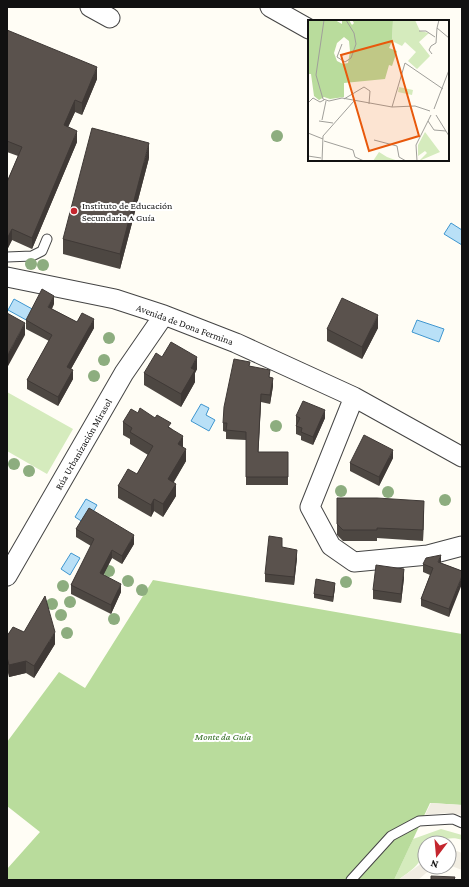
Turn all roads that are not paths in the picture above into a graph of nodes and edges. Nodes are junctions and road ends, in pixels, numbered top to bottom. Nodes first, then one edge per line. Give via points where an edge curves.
1 (90, 7) edge
2 (270, 7) edge
3 (110, 18) dead end
4 (308, 28) edge
5 (47, 239) dead end
6 (7, 257) edge
7 (7, 277) edge
8 (164, 315) junction
9 (354, 397) junction
10 (462, 457) edge
11 (462, 546) edge
12 (7, 576) edge
13 (462, 823) edge
14 (351, 880) edge

1 - 3 street
2 - 4 street
5 - 6 lane via 42,251 32,256
7 - 8 street, Avenida de Dona Fermina via 115,299
8 - 9 street, Avenida de Dona Fermina via 236,343
8 - 12 street, Rúa Urbanización Mirasol via 124,373
9 - 10 street, Avenida de Dona Fermina
9 - 11 street via 310,507 331,546 354,562 428,555
13 - 14 lane via 453,819 419,821 391,836

